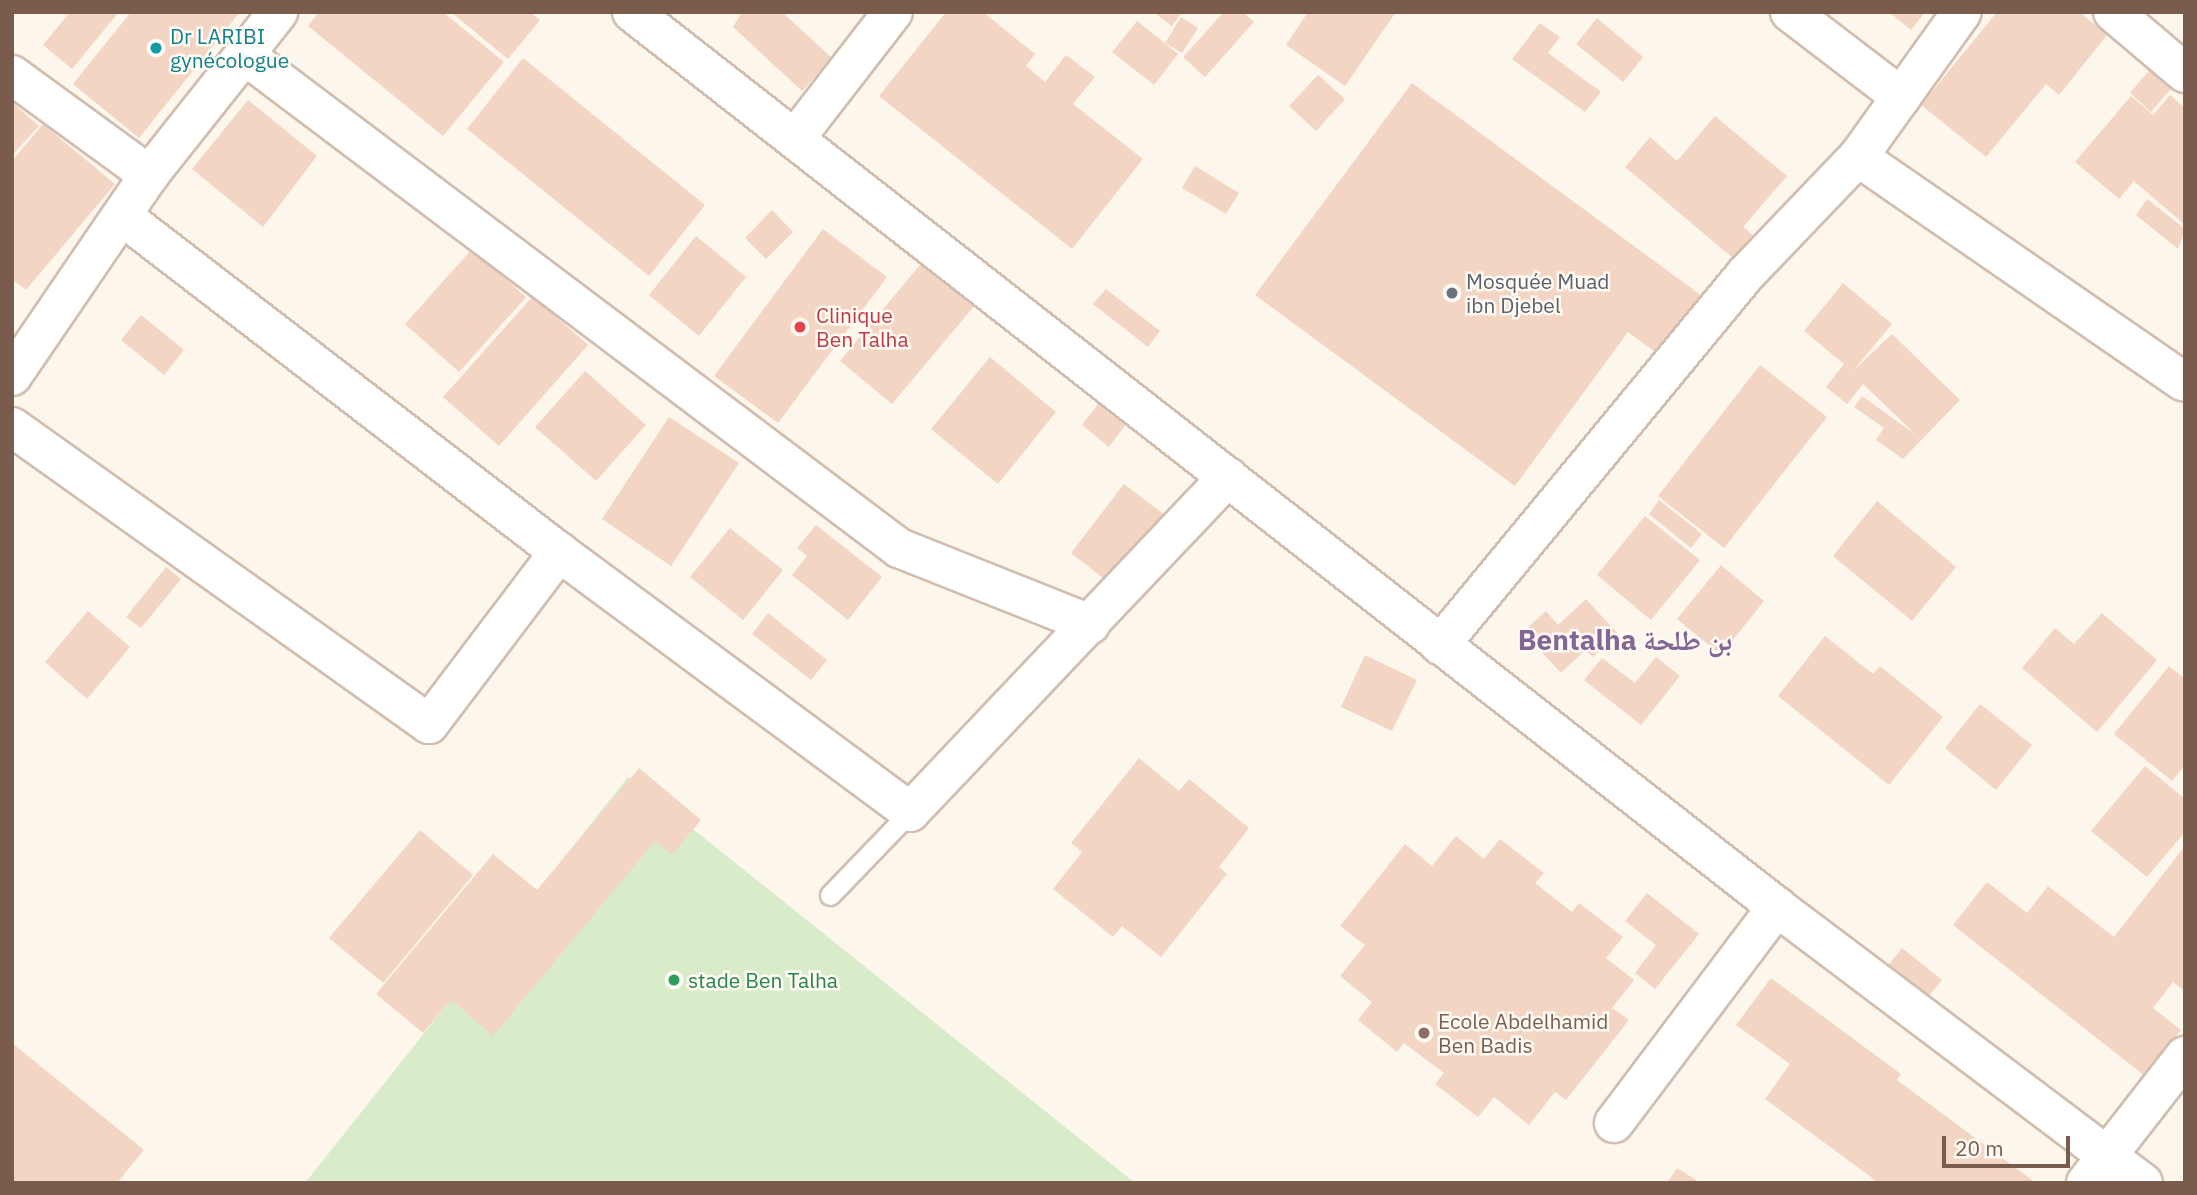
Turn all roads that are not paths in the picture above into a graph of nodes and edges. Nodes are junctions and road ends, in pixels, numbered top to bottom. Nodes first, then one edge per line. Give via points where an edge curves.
1 (278, 12) edge
2 (632, 12) edge
3 (893, 12) edge
4 (1790, 12) edge
5 (1962, 12) edge
6 (2113, 12) edge
7 (246, 56) junction
8 (2185, 73) edge
9 (12, 75) edge
10 (1901, 97) junction
11 (797, 136) junction
12 (1858, 157) junction
13 (149, 175) junction
14 (122, 216) junction
15 (12, 376) edge
16 (2183, 380) edge
17 (12, 427) edge
18 (1228, 477) junction
19 (559, 552) junction
20 (1090, 624) junction
21 (1440, 645) junction
22 (910, 812) junction
23 (830, 895) dead end
24 (1777, 907) junction
25 (2185, 1056) edge
26 (1614, 1123) dead end
27 (2096, 1170) edge
28 (2143, 1183) edge

1 - 7 street
2 - 11 street
3 - 11 street
4 - 10 street
5 - 10 street
6 - 8 street
7 - 13 street
7 - 20 street via 899,548
9 - 13 street
10 - 12 street
11 - 18 street
12 - 16 street
12 - 21 street via 1746,274
13 - 14 street
14 - 15 street
14 - 19 street
17 - 19 street via 429,724
18 - 20 street
18 - 21 street
19 - 22 street
20 - 22 street
21 - 24 street
22 - 23 lane
24 - 26 street
24 - 27 street
25 - 27 street
27 - 28 street

